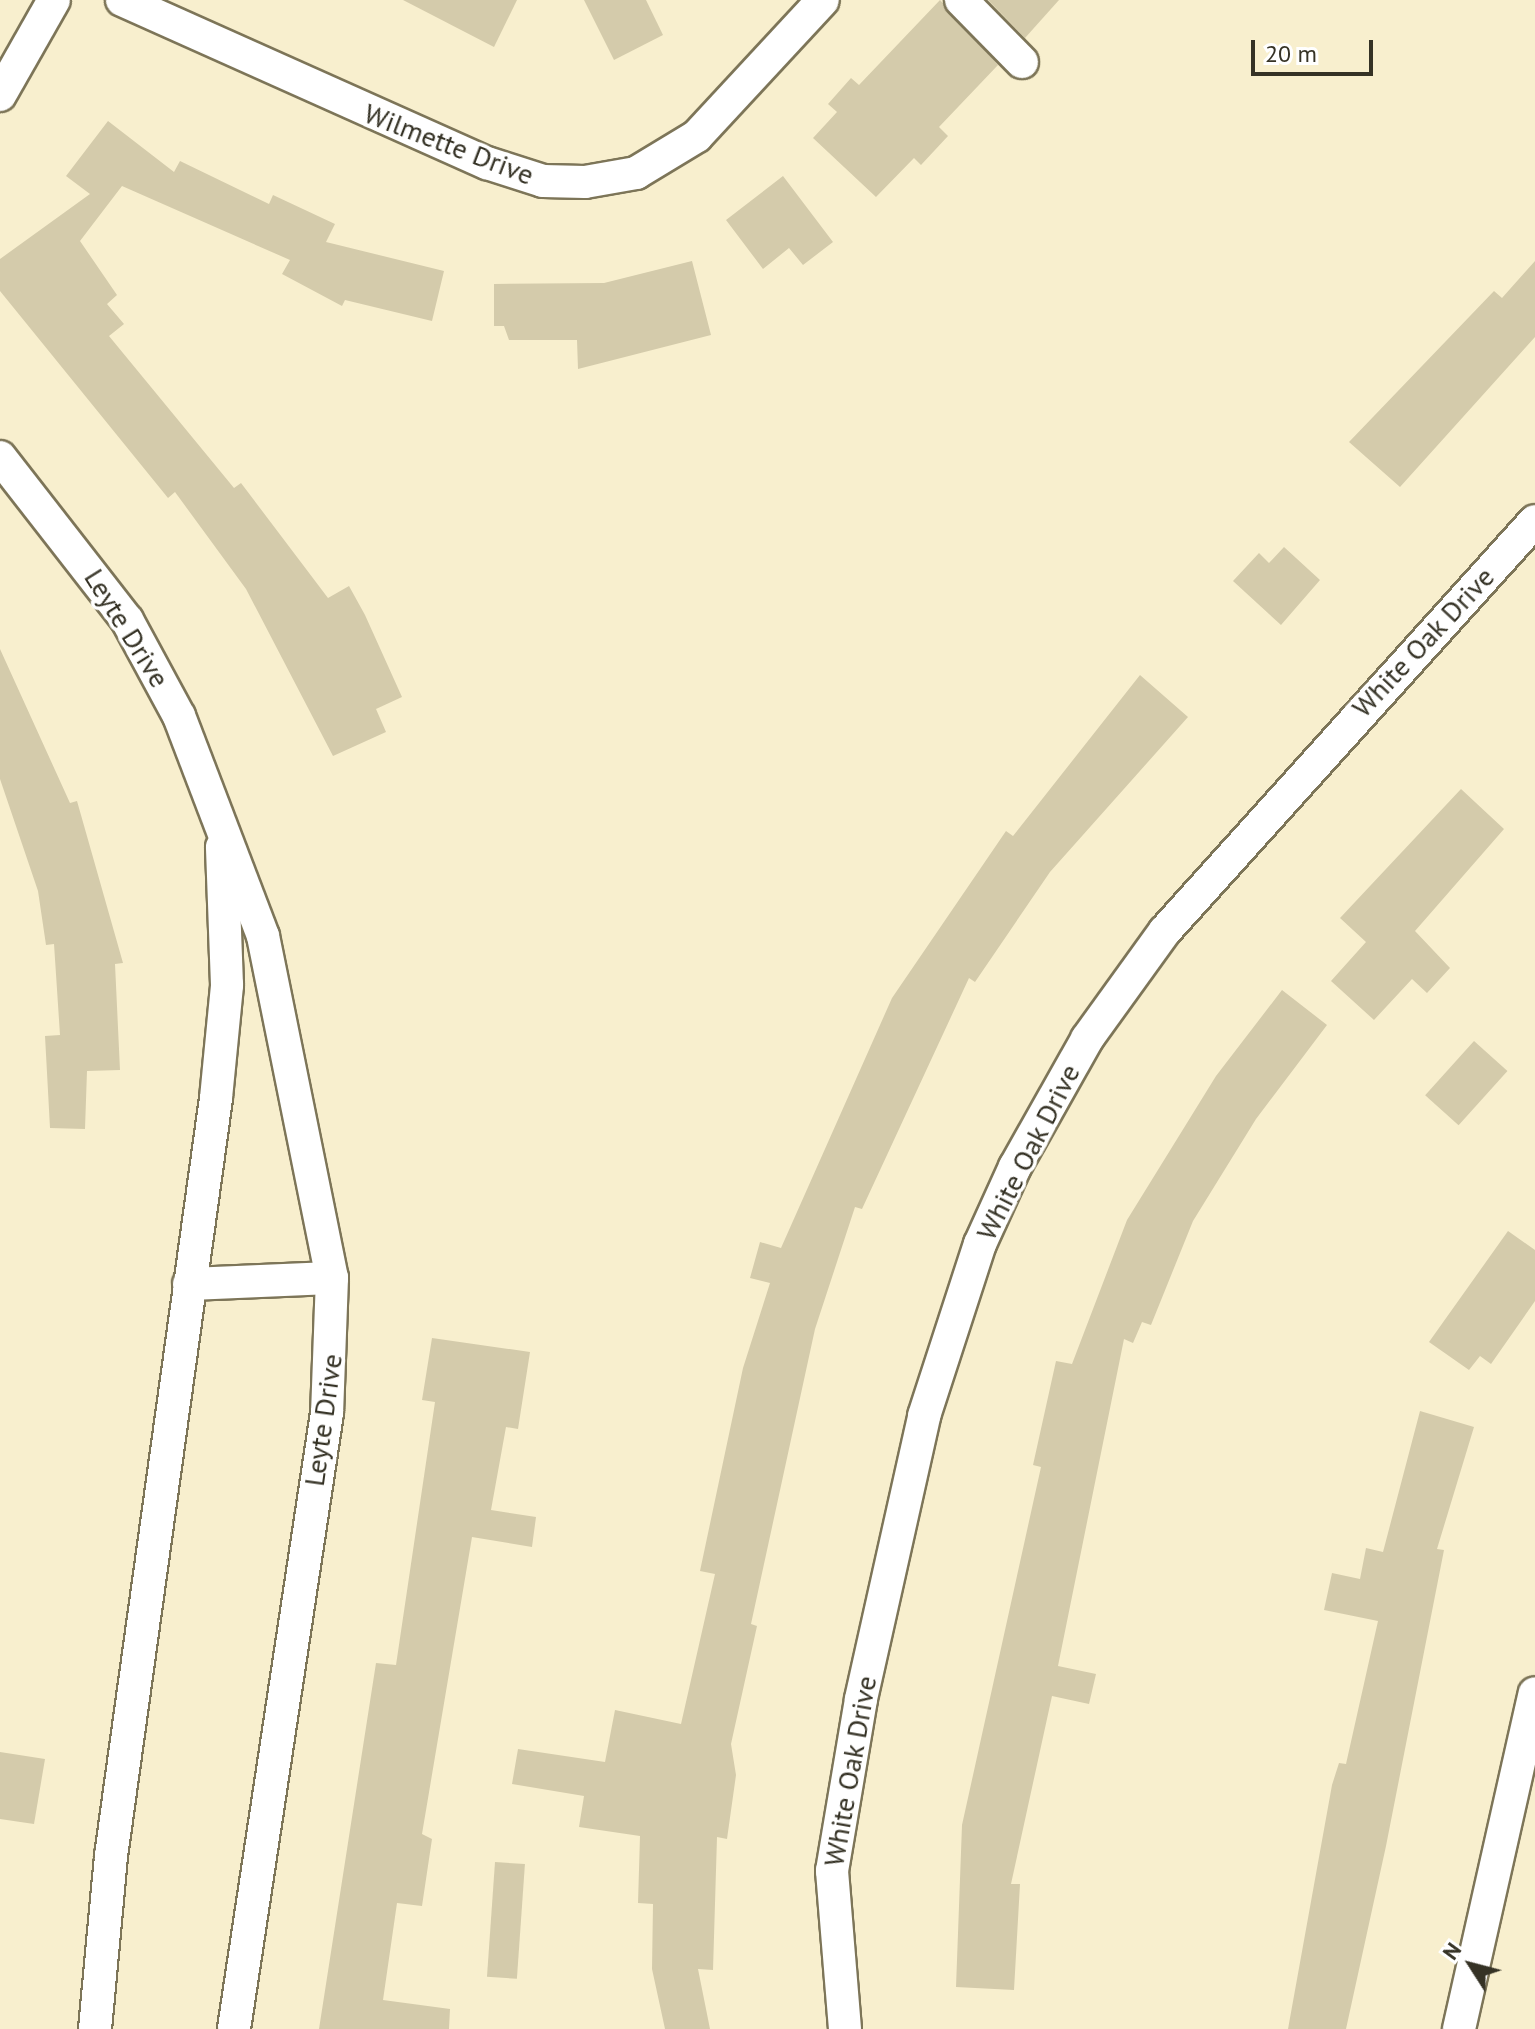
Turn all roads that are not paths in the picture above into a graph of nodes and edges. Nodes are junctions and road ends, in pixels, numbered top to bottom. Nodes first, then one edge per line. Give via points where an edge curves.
1 (54, 0) edge
2 (122, 0) edge
3 (823, 0) edge
4 (961, 0) edge
5 (1022, 62) dead end
6 (0, 95) edge
7 (0, 457) edge
8 (1535, 521) edge
9 (221, 820) junction
10 (332, 1278) junction
11 (189, 1284) junction
12 (1535, 1693) edge
13 (95, 2029) edge
14 (234, 2029) edge
15 (845, 2029) edge
16 (1459, 2029) edge

1 - 6 street
2 - 3 street, Wilmette Drive via 487,163 565,182 636,173 697,136
4 - 5 street
7 - 9 street, Leyte Drive via 127,620 179,716
8 - 15 street, White Oak Drive via 1165,931 1087,1039 1009,1180 980,1244 924,1416 853,1741 832,1871
9 - 10 street, Leyte Drive via 266,950
9 - 11 street, Leyte Drive via 227,985
10 - 11 street
10 - 14 street, Leyte Drive via 327,1413 253,1864
11 - 13 street, Leyte Drive
12 - 16 street

